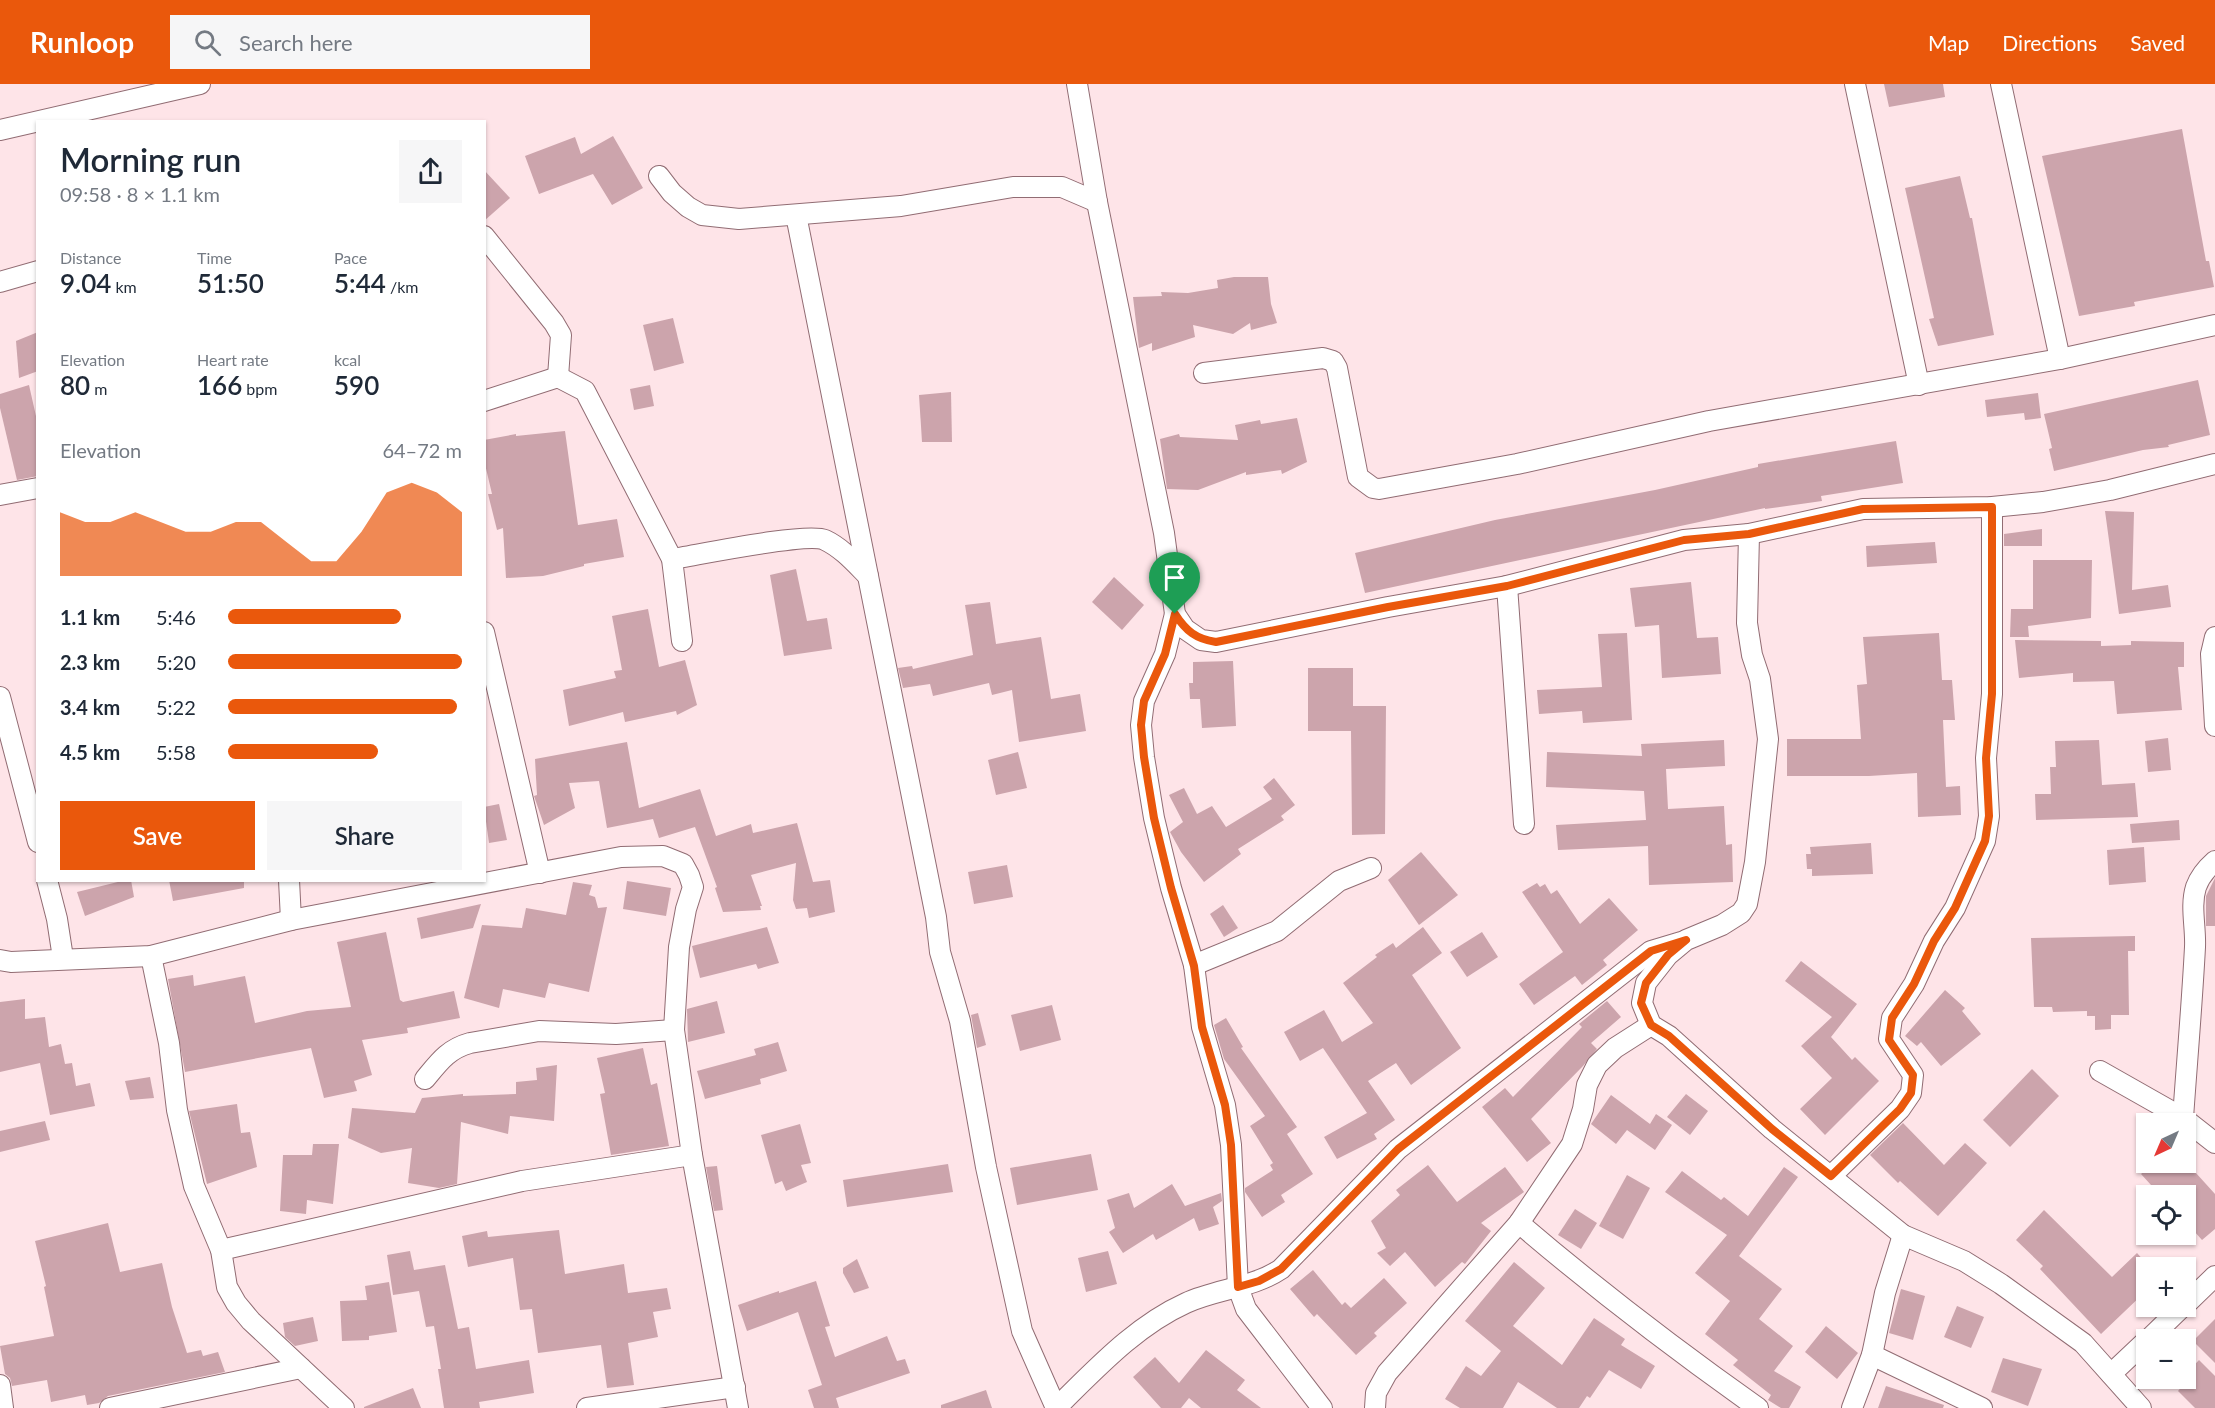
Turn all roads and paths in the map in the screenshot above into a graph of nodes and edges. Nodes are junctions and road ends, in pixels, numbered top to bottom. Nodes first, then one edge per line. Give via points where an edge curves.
1 (200, 84) edge
2 (1077, 84) edge
3 (1855, 84) edge
4 (2001, 84) edge
5 (129, 92) edge
6 (0, 130) edge
7 (659, 176) dead end
8 (1097, 202) junction
9 (796, 215) junction
10 (486, 238) edge
11 (36, 272) edge
12 (0, 282) edge
13 (2215, 325) edge
14 (2060, 359) junction
15 (1204, 373) dead end
16 (558, 377) junction
17 (1919, 385) junction
18 (486, 400) edge
19 (2215, 464) edge
20 (36, 488) edge
21 (0, 495) edge
22 (1992, 507) junction
23 (1749, 534) junction
24 (672, 559) junction
25 (868, 576) junction
26 (1507, 586) junction
27 (1175, 614) junction
28 (2215, 637) edge
29 (1201, 640) junction
30 (486, 641) edge
31 (682, 641) dead end
32 (1165, 654) junction
33 (0, 697) edge
34 (2215, 726) edge
35 (1524, 825) dead end
36 (36, 834) edge
37 (2215, 861) edge
38 (1371, 868) dead end
39 (540, 873) junction
40 (48, 882) edge
41 (289, 882) edge
42 (291, 920) junction
43 (1686, 940) junction
44 (152, 957) junction
45 (63, 958) junction
46 (0, 960) edge
47 (1194, 966) junction
48 (1651, 1025) junction
49 (674, 1030) junction
50 (2100, 1071) dead end
51 (426, 1079) dead end
52 (2174, 1113) edge
53 (2183, 1113) edge
54 (2196, 1128) edge
55 (2215, 1143) edge
56 (692, 1155) junction
57 (1831, 1176) junction
58 (1519, 1223) junction
59 (1903, 1235) junction
60 (221, 1250) junction
61 (2215, 1276) edge
62 (1238, 1287) junction
63 (2196, 1294) edge
64 (2171, 1317) edge
65 (2159, 1329) edge
66 (2136, 1350) edge
67 (1872, 1354) junction
68 (301, 1368) junction
69 (2111, 1374) junction
70 (0, 1385) edge
71 (735, 1388) junction
72 (116, 1407) edge
73 (3, 1408) edge
74 (344, 1408) edge
75 (587, 1408) edge
76 (738, 1408) edge
77 (1056, 1408) edge
78 (1322, 1408) edge
79 (1375, 1408) edge
80 (1758, 1408) edge
81 (1852, 1408) edge
82 (1982, 1408) edge
83 (2141, 1408) edge

1 - 5 street
2 - 8 street
3 - 17 street
4 - 14 street
5 - 6 street
7 - 9 street via 688,207 702,215 739,219
8 - 9 street via 1062,188 1013,187 900,206
8 - 27 street via 1164,533
9 - 25 street
10 - 16 street via 561,335
11 - 12 street
13 - 14 street
14 - 17 street
15 - 17 street via 1333,360 1359,477 1379,489 1517,464 1709,421
16 - 18 street
16 - 24 street via 585,391
19 - 22 street via 2110,490
20 - 21 street
22 - 23 street via 1863,509
22 - 57 street via 1992,694 1985,841 1959,900 1892,1018 1889,1040 1913,1075 1911,1093 1900,1109
23 - 26 street via 1684,540
23 - 43 street via 1747,622 1760,679 1767,739 1755,862 1747,904 1741,913
24 - 25 street via 786,540 823,539 845,553
24 - 31 street
25 - 77 street via 940,952 960,1021 986,1167 1020,1319
26 - 29 street via 1216,642
26 - 35 street
27 - 29 street via 1185,629
27 - 32 street
28 - 34 street via 2211,654
29 - 32 street
30 - 39 street
32 - 47 street via 1144,701 1141,725 1154,818
33 - 36 street
37 - 53 street via 2196,887
38 - 47 street via 1339,881 1277,931
39 - 42 street
39 - 49 street via 621,857 663,856 683,864 693,887 680,947
40 - 45 street
41 - 42 street
42 - 44 street
43 - 48 street via 1646,983 1641,1003
43 - 62 street via 1651,951 1398,1149 1281,1269
44 - 45 street
44 - 60 street via 170,1043 177,1110 194,1186
45 - 46 street
47 - 62 street via 1202,1027 1225,1105 1231,1145
48 - 57 street via 1669,1036
48 - 58 street via 1597,1065 1587,1085 1572,1144
49 - 51 street via 615,1034 539,1032 470,1043 444,1055
49 - 56 street
50 - 52 street
54 - 55 street
56 - 60 street via 522,1181
56 - 71 street
57 - 59 street
58 - 79 street via 1387,1373 1376,1393
58 - 80 street
59 - 67 street
59 - 69 street via 1964,1262 2001,1284 2083,1343
60 - 68 street via 227,1287 236,1303
61 - 63 street
62 - 77 street via 1207,1294 1156,1320 1106,1359
62 - 78 street via 1246,1309
64 - 65 street
66 - 69 street
67 - 81 street
67 - 82 street
68 - 72 street
68 - 74 street
69 - 83 street
70 - 73 street
71 - 75 street
71 - 76 street

